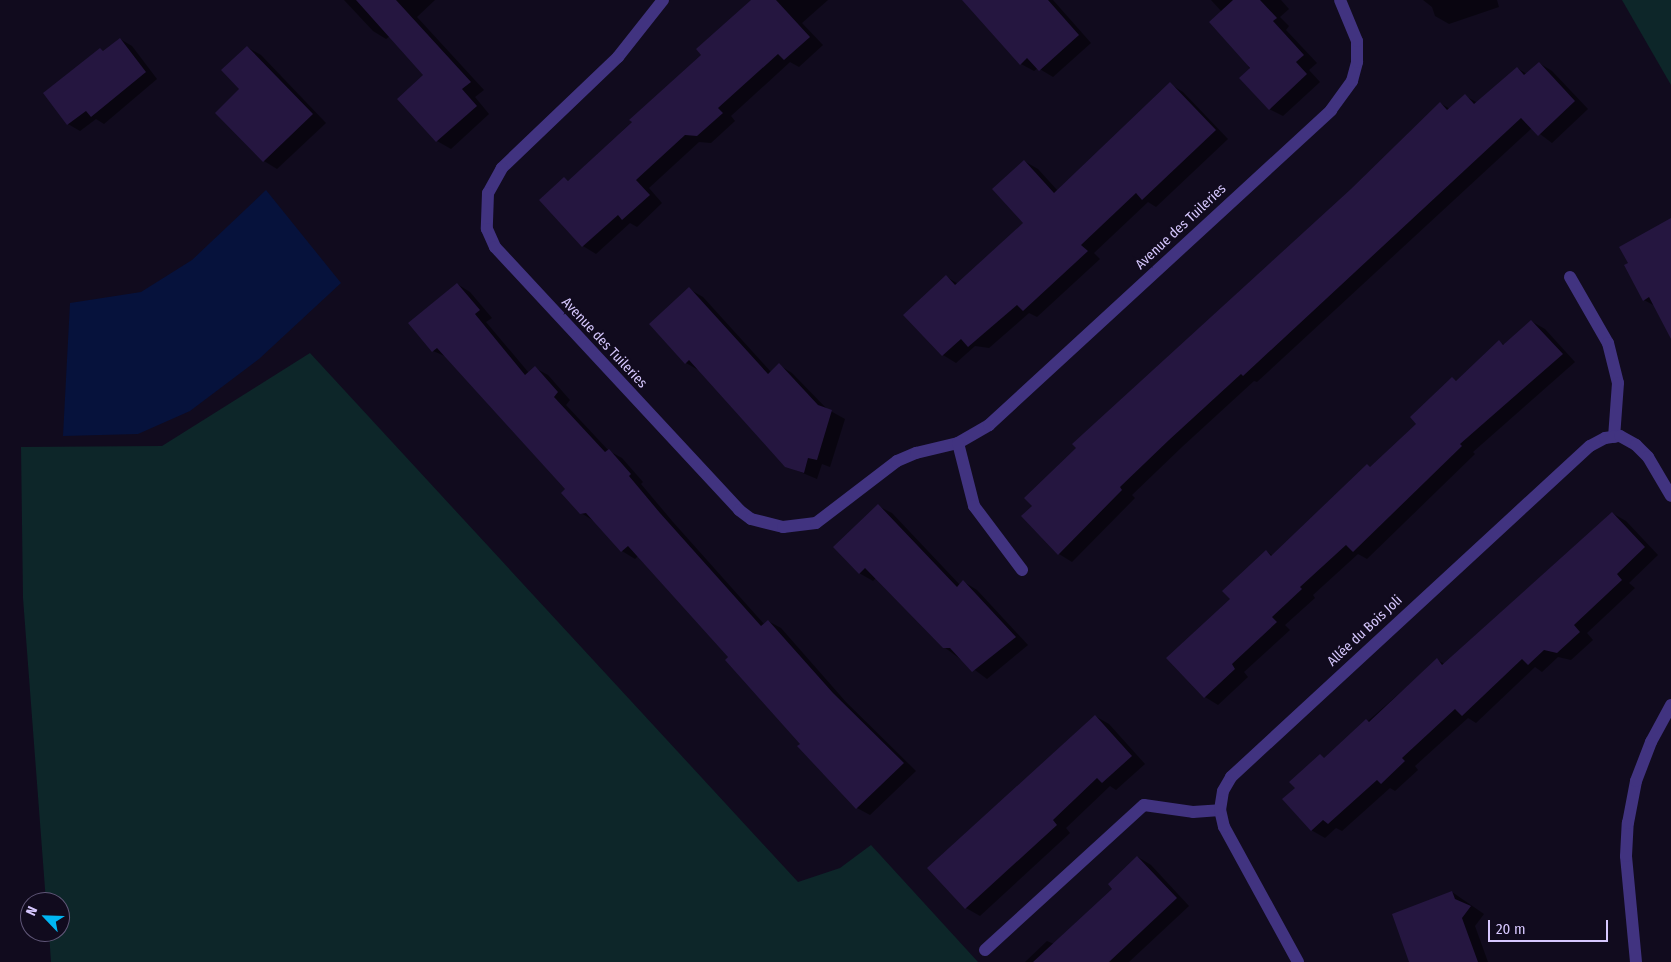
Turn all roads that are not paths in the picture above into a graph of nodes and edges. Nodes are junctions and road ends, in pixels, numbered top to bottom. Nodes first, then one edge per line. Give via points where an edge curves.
1 (663, 0) edge
2 (1340, 0) edge
3 (1570, 278) dead end
4 (1614, 437) junction
5 (958, 443) junction
6 (1671, 496) edge
7 (1022, 570) dead end
8 (1671, 705) edge
9 (1220, 810) junction
10 (985, 950) dead end
11 (1298, 962) edge
12 (1636, 962) edge

1 - 5 street, Avenue des Tuileries via 618,57 493,180 486,202 487,229 495,247 739,510 751,519 783,527 816,523 896,461
2 - 5 street, Avenue des Tuileries via 1357,41 1357,62 1345,94 989,425
3 - 4 street via 1608,343 1618,383
4 - 6 street via 1620,436 1636,445 1648,457
4 - 9 street, Allée du Bois Joli via 1598,442 1577,456 1251,757 1231,776
5 - 7 street via 974,506
8 - 12 street via 1639,773 1628,822 1626,856
9 - 10 street via 1193,812 1144,805
9 - 11 street via 1235,849 1266,898

